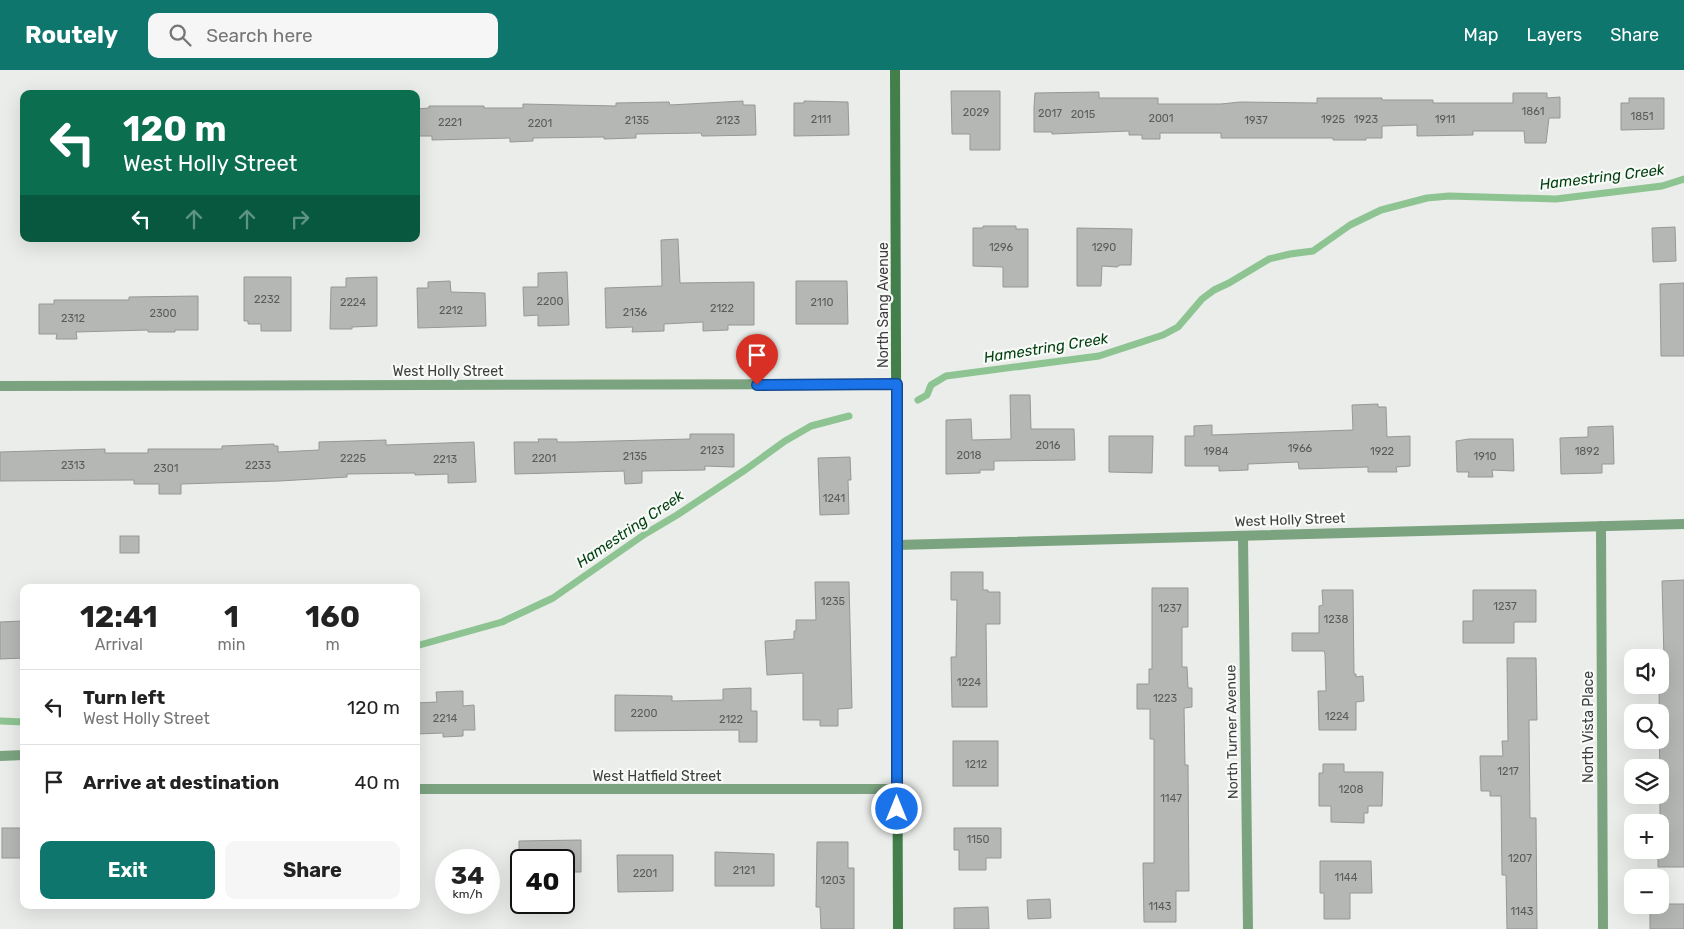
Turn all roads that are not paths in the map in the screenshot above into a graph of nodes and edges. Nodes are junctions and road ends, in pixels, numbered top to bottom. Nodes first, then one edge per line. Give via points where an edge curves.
1 (895, 70) edge
2 (897, 384) junction
3 (0, 386) edge
4 (1684, 524) edge
5 (1601, 526) junction
6 (1243, 536) junction
7 (898, 545) junction
8 (20, 755) edge
9 (0, 756) edge
10 (420, 789) edge
11 (897, 789) junction
12 (898, 929) edge
13 (1248, 929) edge
14 (1603, 929) edge

1 - 2 street, North Sang Avenue
2 - 3 street, West Holly Street
2 - 7 street, North Sang Avenue
4 - 5 street, West Holly Street
5 - 6 street, West Holly Street
5 - 14 street, North Vista Place
6 - 7 street, West Holly Street
6 - 13 street, North Turner Avenue
7 - 11 street, North Sang Avenue
8 - 9 street
10 - 11 street, West Hatfield Street
11 - 12 street, North Sang Avenue

